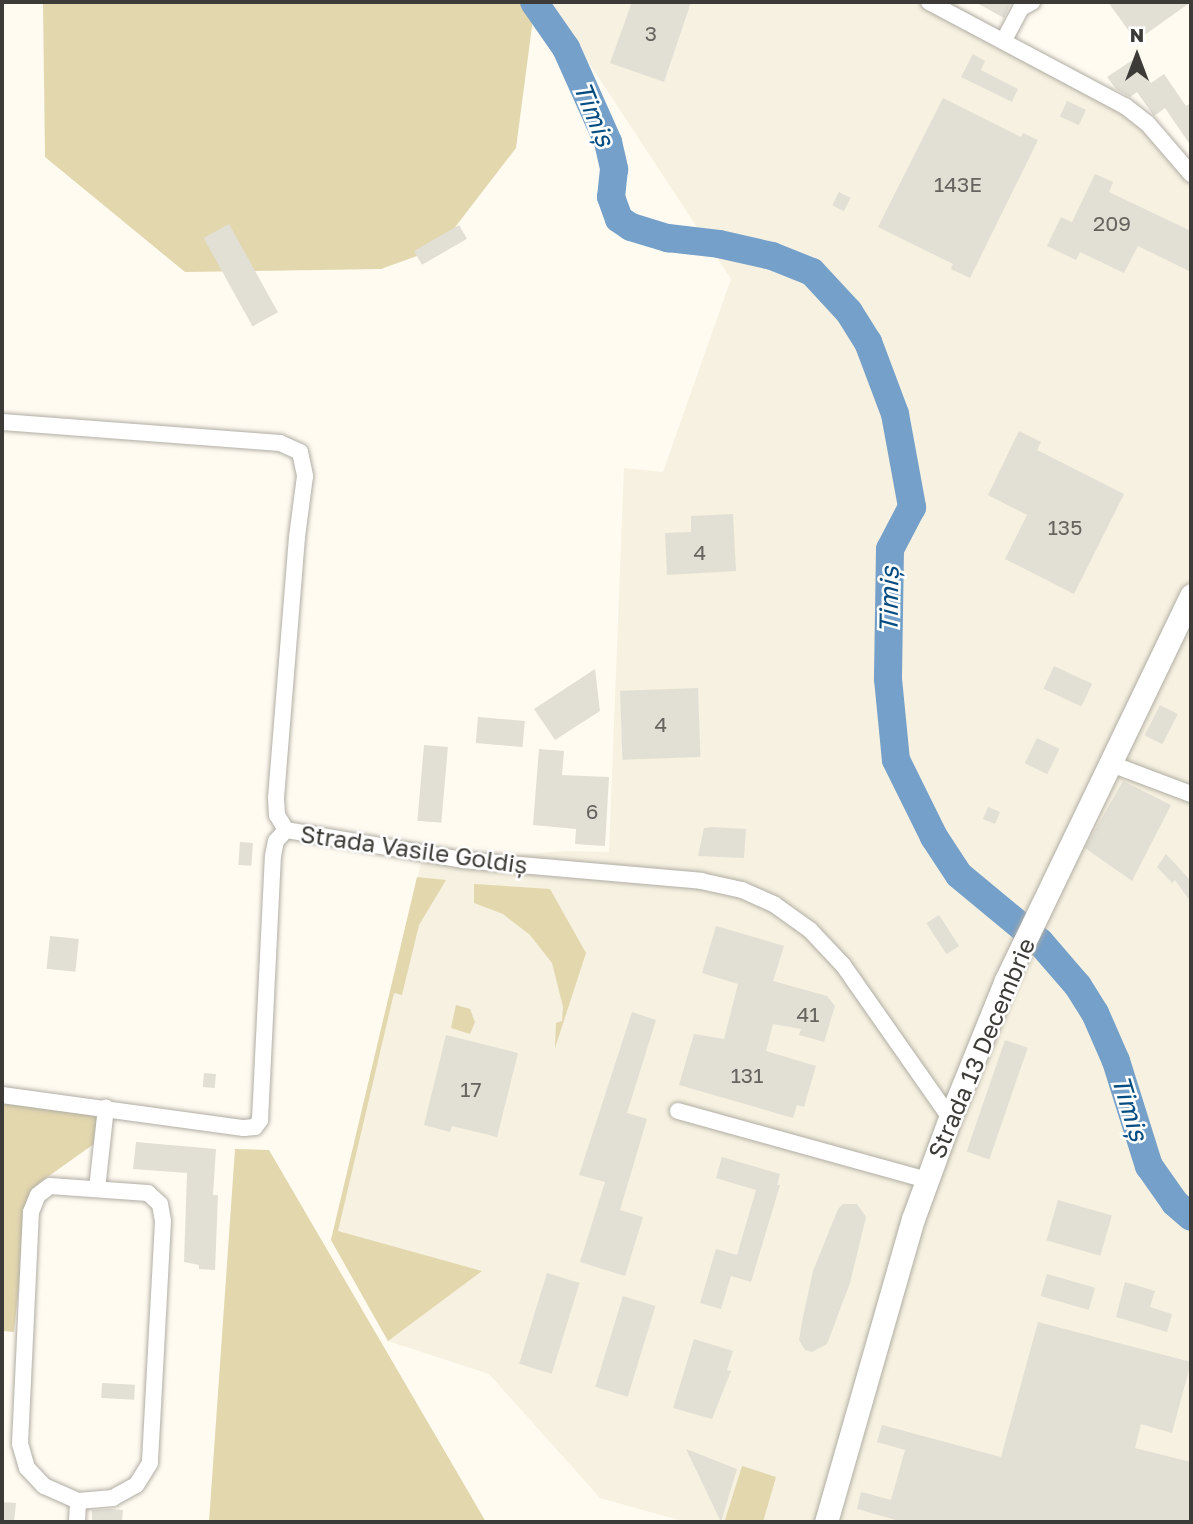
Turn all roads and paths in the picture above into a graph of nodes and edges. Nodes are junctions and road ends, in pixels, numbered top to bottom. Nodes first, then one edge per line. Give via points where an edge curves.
1 (929, 2) edge
2 (1032, 2) edge
3 (1004, 40) junction
4 (1191, 174) edge
5 (2, 422) edge
6 (1191, 595) edge
7 (1109, 763) junction
8 (1191, 794) edge
9 (286, 830) junction
10 (2, 1096) edge
11 (106, 1107) junction
12 (678, 1111) dead end
13 (950, 1118) junction
14 (926, 1180) junction
15 (97, 1189) junction
16 (78, 1501) junction
17 (77, 1522) edge
18 (826, 1522) edge

1 - 3 street
2 - 3 street via 1021,8
3 - 4 street via 1125,106 1148,124
5 - 9 street, Strada Vasile Goldiș via 280,443 300,452 305,476 276,797 277,815
6 - 7 main road, Strada 13 Decembrie
7 - 8 street
7 - 13 main road, Strada 13 Decembrie via 1006,980
9 - 11 street via 276,841 273,856 260,1120 255,1127 244,1128
9 - 13 street, Strada Vasile Goldiș via 463,860 701,881 742,890 775,905 810,930 843,965
10 - 11 street
11 - 15 street
12 - 14 street
13 - 14 main road, Strada 13 Decembrie
14 - 18 main road, Strada 13 Decembrie
15 - 16 street via 50,1186 38,1195 31,1212 20,1444 27,1468 44,1486
15 - 16 street via 148,1193 160,1204 163,1221 150,1463 136,1485 113,1498
16 - 17 street

